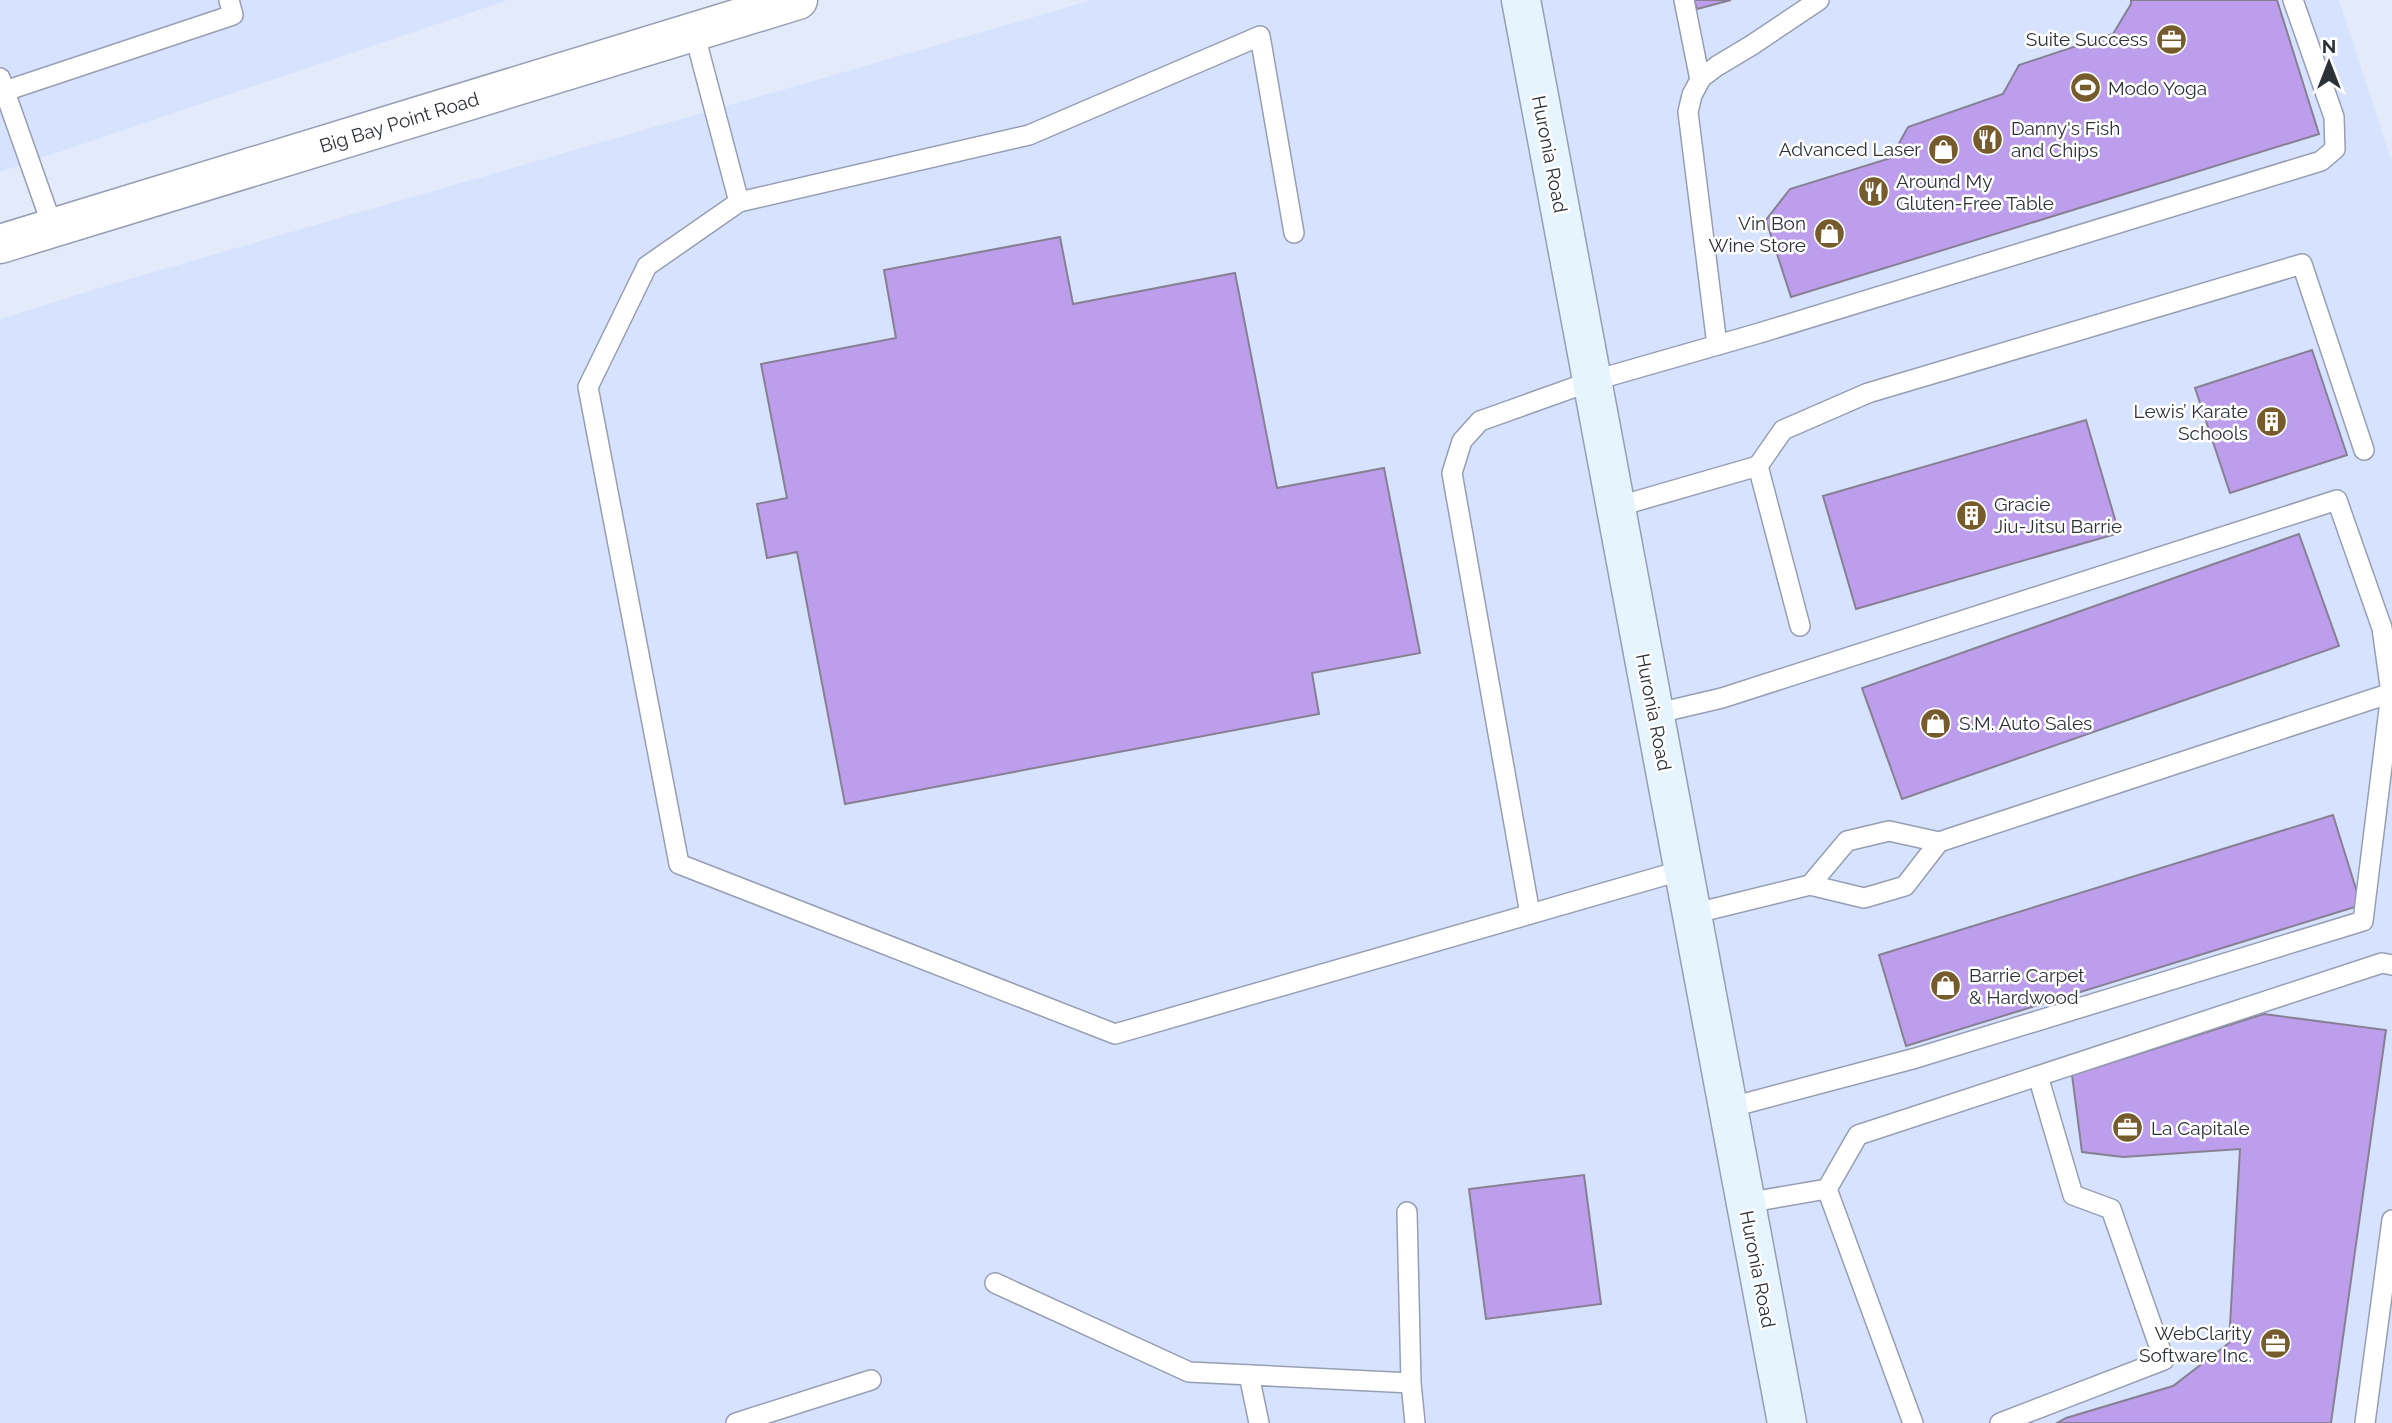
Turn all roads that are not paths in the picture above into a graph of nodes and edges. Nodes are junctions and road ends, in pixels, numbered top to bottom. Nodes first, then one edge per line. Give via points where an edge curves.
1 (229, 0) edge
2 (798, 0) edge
3 (1521, 0) edge
4 (1684, 0) edge
5 (1819, 0) edge
6 (2292, 0) edge
7 (735, 9) edge
8 (694, 32) junction
9 (1700, 80) junction
10 (2, 84) edge
11 (739, 202) junction
12 (54, 228) junction
13 (1294, 233) dead end
14 (0, 244) edge
15 (1717, 345) junction
16 (1592, 381) junction
17 (2364, 450) dead end
18 (1758, 466) junction
19 (1616, 507) junction
20 (1800, 626) dead end
21 (2391, 693) edge
22 (1654, 713) junction
23 (1939, 842) junction
24 (1683, 870) junction
25 (1810, 885) junction
26 (1530, 914) junction
27 (1692, 914) junction
28 (2392, 965) edge
29 (2038, 1076) junction
30 (1728, 1108) junction
31 (1828, 1189) junction
32 (1745, 1203) junction
33 (1407, 1212) dead end
34 (2392, 1220) edge
35 (995, 1283) dead end
36 (1249, 1376) junction
37 (871, 1380) dead end
38 (1411, 1383) junction
39 (736, 1423) edge
40 (1259, 1423) edge
41 (1415, 1423) edge
42 (1787, 1423) edge
43 (1913, 1423) edge
44 (2000, 1423) edge
45 (2365, 1423) edge

1 - 10 lane via 233,15
2 - 7 street, Big Bay Point Road
3 - 16 main road, Huronia Road
4 - 9 lane
5 - 9 lane
6 - 15 lane via 2334,117 2335,149 2321,161
7 - 8 street, Big Bay Point Road
8 - 11 lane
8 - 12 street, Big Bay Point Road
9 - 15 lane via 1688,112
10 - 12 lane
11 - 13 lane via 1029,135 1260,36
11 - 26 lane via 647,266 587,387 679,864 1115,1034
12 - 14 street, Big Bay Point Road
15 - 16 lane
16 - 19 main road, Huronia Road
16 - 26 lane via 1480,421 1462,441 1452,473
17 - 18 lane via 2302,264 1868,393 1783,430
18 - 19 lane
18 - 20 lane
19 - 22 main road, Huronia Road
21 - 22 lane via 2382,628 2337,500 1722,698
21 - 23 lane
21 - 30 lane via 2363,920 1916,1058
22 - 24 main road, Huronia Road
23 - 25 lane via 1889,831 1847,841
23 - 25 lane via 1905,886 1864,898
24 - 26 lane
24 - 27 main road, Huronia Road
25 - 27 lane
27 - 30 main road, Huronia Road
28 - 29 lane via 2382,964
29 - 31 lane via 1858,1135
29 - 44 lane via 2073,1195 2111,1209 2164,1360
30 - 32 main road, Huronia Road
31 - 32 lane
31 - 43 lane
32 - 42 main road, Huronia Road
33 - 38 lane
34 - 45 lane
35 - 36 lane via 1189,1372
36 - 38 lane
36 - 40 lane
37 - 39 lane
38 - 41 lane

